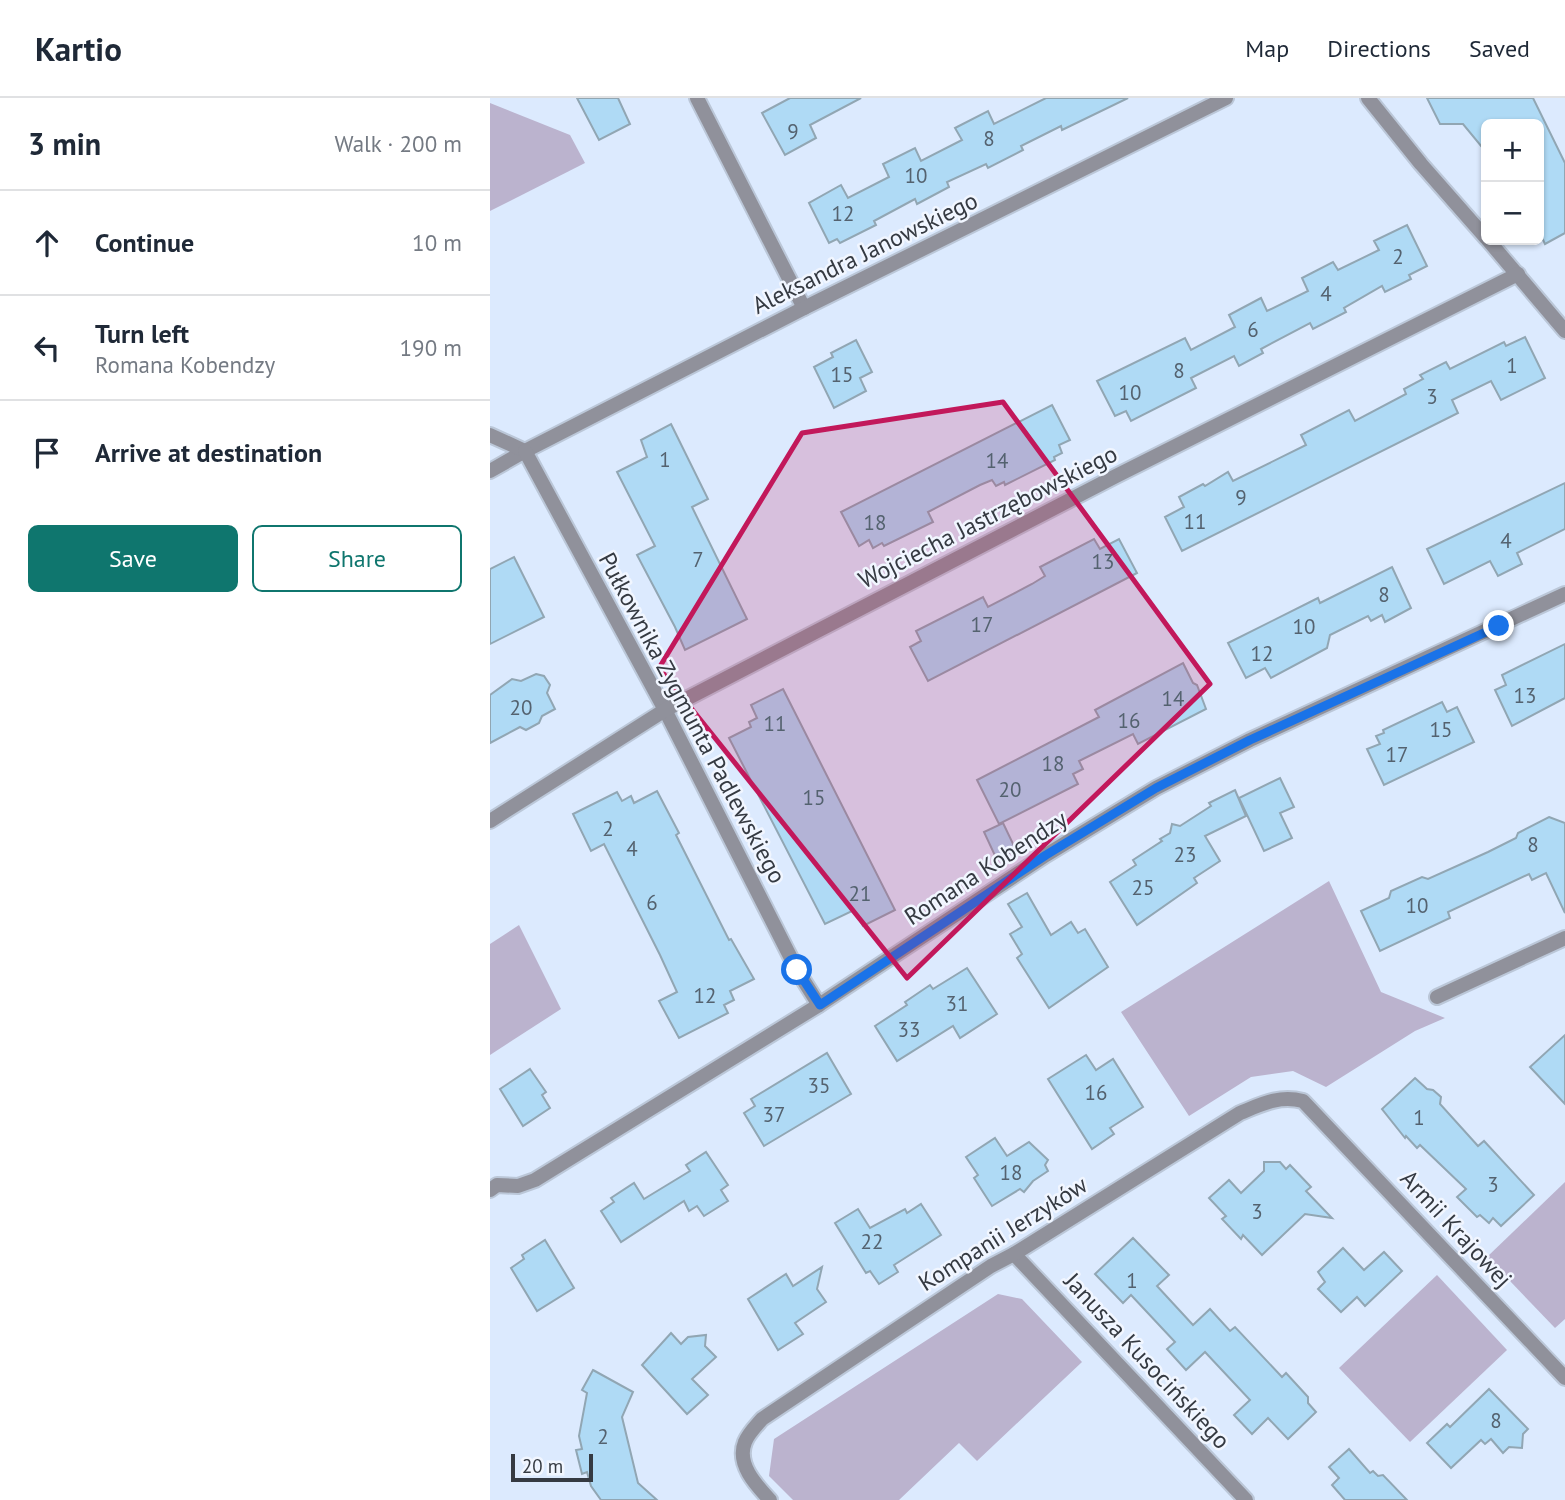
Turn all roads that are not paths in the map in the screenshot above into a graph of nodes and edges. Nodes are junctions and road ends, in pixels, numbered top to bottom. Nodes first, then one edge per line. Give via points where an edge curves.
1 (697, 98) edge
2 (1226, 98) edge
3 (1368, 98) edge
4 (1481, 232) edge
5 (1492, 245) edge
6 (1518, 274) junction
7 (804, 308) junction
8 (1565, 331) edge
9 (490, 435) edge
10 (525, 451) junction
11 (490, 471) edge
12 (1565, 594) edge
13 (665, 710) junction
14 (490, 821) edge
15 (1565, 938) edge
16 (1437, 997) dead end
17 (820, 1005) junction
18 (1314, 1112) joint
19 (492, 1184) edge
20 (1014, 1254) junction
21 (1565, 1378) edge
22 (770, 1500) edge
23 (1246, 1500) edge

1 - 7 street
2 - 7 street, Aleksandra Janowskiego
3 - 4 street
5 - 6 street
6 - 8 street
6 - 13 street, Wojciecha Jastrzębowskiego
7 - 10 street, Aleksandra Janowskiego
9 - 10 street
10 - 11 street, Aleksandra Janowskiego
10 - 13 street, Pułkownika Zygmunta Padlewskiego
12 - 17 street, Romana Kobendzy via 1156,788
13 - 14 street, Wojciecha Jastrzębowskiego
13 - 17 street, Pułkownika Zygmunta Padlewskiego via 797,970
15 - 16 street
17 - 19 street, Romana Kobendzy via 535,1180 518,1186
18 - 20 street, Kompanii Jerzyków via 1303,1101 1289,1098 1240,1112
18 - 21 street, Armii Krajowej
20 - 22 street, Kompanii Jerzyków via 762,1419 745,1440 742,1455 753,1481
20 - 23 street, Janusza Kusocińskiego

